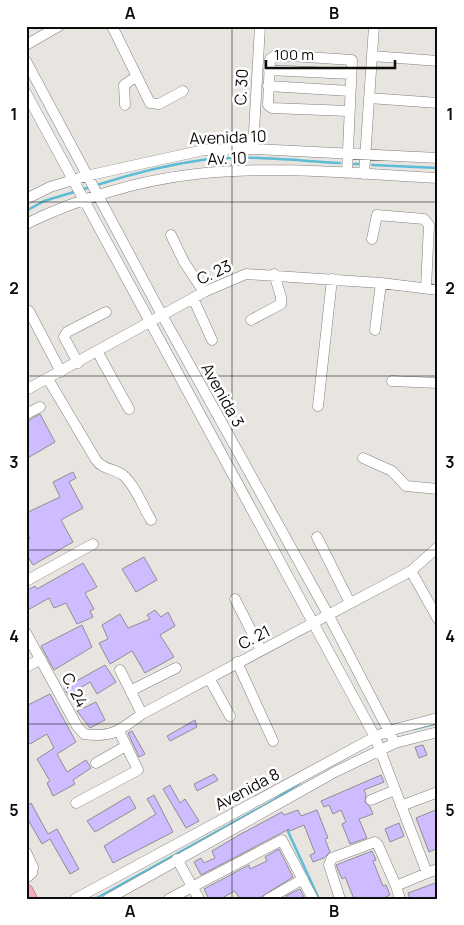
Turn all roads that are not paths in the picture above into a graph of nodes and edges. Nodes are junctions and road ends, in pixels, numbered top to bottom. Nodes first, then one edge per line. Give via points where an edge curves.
1 (59, 26) edge
2 (112, 26) edge
3 (260, 26) edge
4 (374, 26) edge
5 (26, 45) edge
6 (372, 56) junction
7 (26, 61) edge
8 (438, 61) edge
9 (269, 70) junction
10 (351, 74) junction
11 (137, 76) junction
12 (268, 86) junction
13 (183, 90) dead end
14 (350, 91) junction
15 (26, 93) edge
16 (369, 98) junction
17 (438, 103) edge
18 (125, 105) dead end
19 (348, 111) junction
20 (252, 150) junction
21 (347, 153) junction
22 (366, 154) junction
23 (438, 158) edge
24 (347, 173) junction
25 (364, 174) junction
26 (86, 176) junction
27 (438, 178) edge
28 (72, 180) junction
29 (98, 196) junction
30 (26, 199) edge
31 (84, 201) junction
32 (26, 224) edge
33 (171, 235) dead end
34 (372, 239) dead end
35 (274, 274) junction
36 (332, 279) junction
37 (381, 283) junction
38 (426, 288) junction
39 (438, 290) edge
40 (204, 292) junction
41 (193, 298) junction
42 (29, 311) dead end
43 (106, 312) dead end
44 (162, 315) junction
45 (251, 320) dead end
46 (149, 322) junction
47 (375, 330) dead end
48 (212, 340) dead end
49 (97, 351) junction
50 (78, 363) junction
51 (61, 372) junction
52 (48, 379) junction
53 (392, 381) dead end
54 (438, 383) edge
55 (26, 390) edge
56 (318, 406) dead end
57 (40, 407) dead end
58 (129, 409) dead end
59 (26, 414) edge
60 (363, 458) dead end
61 (438, 489) edge
62 (151, 520) dead end
63 (317, 537) dead end
64 (93, 544) dead end
65 (438, 547) edge
66 (411, 571) junction
67 (26, 581) edge
68 (235, 599) dead end
69 (350, 604) junction
70 (329, 616) junction
71 (438, 619) edge
72 (315, 624) junction
73 (26, 633) edge
74 (261, 650) junction
75 (41, 659) junction
76 (237, 662) junction
77 (26, 667) edge
78 (176, 668) dead end
79 (120, 670) dead end
80 (209, 678) junction
81 (132, 690) junction
82 (142, 714) junction
83 (230, 716) dead end
84 (438, 718) edge
85 (388, 731) junction
86 (438, 732) edge
87 (116, 733) junction
88 (375, 737) junction
89 (273, 741) dead end
90 (395, 744) junction
91 (126, 746) junction
92 (380, 751) junction
93 (96, 762) dead end
94 (395, 790) junction
95 (438, 792) edge
96 (371, 800) dead end
97 (76, 803) dead end
98 (401, 806) junction
99 (26, 852) edge
100 (177, 859) junction
101 (438, 869) edge
102 (428, 873) junction
103 (26, 878) edge
104 (303, 879) junction
105 (193, 886) junction
106 (396, 886) junction
107 (26, 891) edge
108 (30, 899) edge
109 (75, 899) edge
110 (108, 899) edge
111 (169, 899) edge
112 (199, 899) edge
113 (268, 899) edge
114 (313, 899) edge
115 (340, 899) edge
116 (400, 899) edge

1 - 5 street
2 - 11 street
3 - 20 street, C. 30
4 - 6 street
6 - 8 street
6 - 16 street
7 - 26 street, Avenida 3
9 - 10 street
9 - 10 street via 272,56 352,58
9 - 12 street
10 - 14 street
11 - 13 street via 154,105
11 - 18 street via 124,85
12 - 14 street
12 - 19 street via 266,102 272,108
14 - 19 street
15 - 28 street, Avenida 3
16 - 17 street
16 - 22 street
19 - 21 street
20 - 21 street, Avenida 10
20 - 26 street, Avenida 10 via 204,150
21 - 22 street, Avenida 10
21 - 24 street
22 - 23 street, Avenida 10
22 - 25 street
24 - 25 street, Av. 10
24 - 29 street, Av. 10 via 290,170 196,174
25 - 27 street, Av. 10
26 - 28 street, Avenida 10
26 - 29 street, Avenida 3
28 - 30 street, Avenida 10
28 - 31 street, Avenida 3
29 - 31 street, Av. 10
29 - 44 street, Avenida 3
31 - 32 street, Av. 10 via 61,207
31 - 46 street, Avenida 3
33 - 40 street
34 - 38 street via 377,215 424,219 429,226
35 - 36 street, C. 23
35 - 40 street, C. 23 via 246,274
35 - 45 street via 282,297 281,304
36 - 37 street, C. 23
36 - 56 street
37 - 38 street, C. 23
37 - 47 street
38 - 39 street, C. 23
40 - 41 street, C. 23
41 - 44 street, C. 23
41 - 48 street
42 - 51 street
43 - 50 street via 67,332 64,337
44 - 46 street, C. 23
44 - 70 street, Avenida 3
46 - 49 street, C. 23
46 - 72 street, Avenida 3
49 - 50 street, C. 23
49 - 58 street
50 - 51 street, C. 23
51 - 52 street, C. 23
52 - 55 street, C. 23
52 - 62 street via 100,466 121,473 128,480
53 - 54 street
57 - 59 street
60 - 61 street via 392,471 406,486
63 - 69 street
64 - 67 street
65 - 66 street, C. 21
66 - 69 street, C. 21
66 - 71 street
68 - 74 street
69 - 70 street, C. 21
70 - 72 street, C. 21
70 - 85 street, Avenida 3
72 - 74 street, C. 21
72 - 88 street, Avenida 3
73 - 75 street, C. 24
74 - 76 street, C. 21
75 - 77 street
75 - 87 street, C. 24 via 84,734
76 - 80 street, C. 21
76 - 89 street
78 - 81 street
79 - 81 street
80 - 82 street, C. 21
80 - 83 street
81 - 82 street
82 - 87 street, C. 21
84 - 85 street, Avenida 8
85 - 88 street, Avenida 8
85 - 90 street, Avenida 3
86 - 90 street, Avenida 8
87 - 91 street
88 - 92 street, Avenida 3
88 - 109 street, Avenida 8
90 - 92 street, Avenida 8
91 - 93 street
91 - 97 street via 138,770
92 - 94 street, Avenida 3
92 - 100 street, Avenida 8 via 335,772
94 - 96 street
94 - 98 street, Avenida 3
95 - 98 street
98 - 102 street, Avenida 3
99 - 103 street via 33,867
100 - 105 street
100 - 110 street, Avenida 8
101 - 102 street
102 - 106 street
104 - 105 street via 282,840
104 - 113 street
104 - 114 street
105 - 111 street
105 - 112 street
106 - 115 street via 375,842 330,861
106 - 116 street
107 - 108 main road

